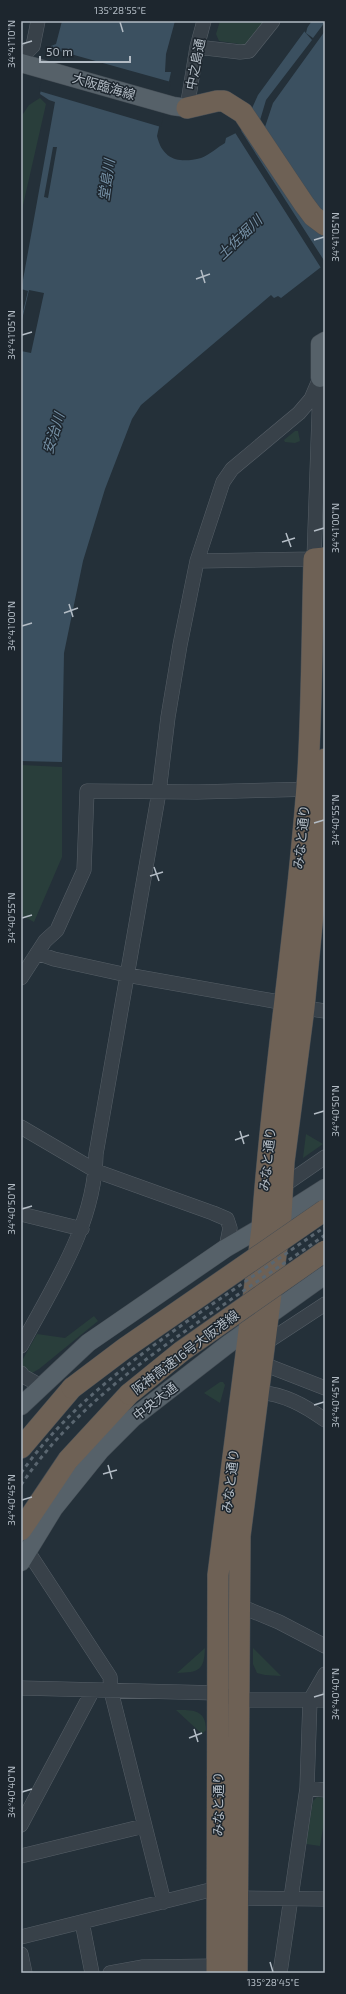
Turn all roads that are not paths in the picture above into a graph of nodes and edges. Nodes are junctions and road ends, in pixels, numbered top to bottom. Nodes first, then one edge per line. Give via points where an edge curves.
1 (38, 21) edge
2 (204, 21) edge
3 (273, 21) edge
4 (197, 47) junction
5 (21, 58) edge
6 (21, 62) edge
7 (180, 107) junction
8 (325, 225) edge
9 (322, 342) edge
10 (323, 376) edge
11 (319, 559) edge
12 (196, 561) junction
13 (325, 759) edge
14 (318, 789) edge
15 (159, 792) junction
16 (37, 953) junction
17 (127, 975) junction
18 (21, 978) edge
19 (295, 1005) junction
20 (325, 1011) edge
21 (21, 1127) edge
22 (325, 1157) edge
23 (96, 1172) junction
24 (282, 1186) junction
25 (325, 1188) edge
26 (325, 1210) edge
27 (21, 1214) edge
28 (281, 1216) junction
29 (262, 1228) junction
30 (82, 1229) junction
31 (226, 1248) junction
32 (325, 1251) edge
33 (325, 1275) edge
34 (325, 1304) edge
35 (269, 1314) junction
36 (248, 1329) junction
37 (264, 1344) junction
38 (21, 1346) edge
39 (261, 1368) junction
40 (21, 1373) edge
41 (41, 1386) junction
42 (72, 1388) junction
43 (325, 1388) edge
44 (258, 1392) junction
45 (129, 1394) junction
46 (21, 1406) edge
47 (325, 1420) edge
48 (21, 1439) edge
49 (21, 1448) edge
50 (21, 1506) edge
51 (21, 1530) edge
52 (24, 1556) edge
53 (240, 1606) junction
54 (325, 1646) edge
55 (325, 1674) edge
56 (21, 1688) edge
57 (93, 1690) junction
58 (111, 1691) junction
59 (218, 1693) junction
60 (239, 1700) junction
61 (310, 1700) junction
62 (325, 1700) edge
63 (307, 1788) junction
64 (325, 1790) edge
65 (21, 1825) edge
66 (144, 1826) junction
67 (21, 1856) edge
68 (218, 1888) junction
69 (237, 1898) junction
70 (291, 1899) junction
71 (325, 1899) edge
72 (164, 1902) junction
73 (82, 1922) junction
74 (21, 1937) edge
75 (21, 1954) edge
76 (217, 1970) edge
77 (25, 1973) edge
78 (92, 1973) edge
79 (110, 1973) edge
80 (237, 1973) edge
81 (280, 1973) edge

1 - 5 street via 33,46
2 - 4 street, 中之島通
3 - 4 street via 249,51
4 - 7 street, 中之島通
6 - 7 main road, 大阪臨海線
7 - 8 highway via 217,100 224,101 243,113 304,204 313,216
9 - 10 main road, みなと通り
10 - 11 street, みなと通り
10 - 12 street via 311,399 299,413 227,475
11 - 12 street
11 - 14 highway, みなと通り
12 - 15 street via 168,717
13 - 14 highway, みなと通り
14 - 15 street
14 - 19 highway, みなと通り
15 - 16 street via 87,791 84,870 57,930
15 - 17 street
16 - 17 street
16 - 18 street
17 - 19 street
17 - 23 street via 96,1154
19 - 20 street
19 - 24 highway, みなと通り
19 - 29 highway, みなと通り via 265,1171
21 - 23 street
22 - 24 street
23 - 30 street
23 - 31 street via 213,1212 227,1220 230,1228
24 - 28 highway, みなと通り
25 - 28 main road
26 - 42 highway, bridge via 125,1348
27 - 30 street
28 - 29 main road
28 - 35 highway, みなと通り
29 - 31 main road
29 - 36 highway, みなと通り
30 - 38 street
31 - 41 main road via 88,1343
32 - 45 highway, 阪神高速16号大阪港線, bridge via 182,1351
33 - 35 main road, 中央大通
34 - 37 street
35 - 36 main road, 中央大通
35 - 37 highway, みなと通り
36 - 52 main road, 中央大通 via 132,1418 100,1451 54,1508
36 - 59 highway, みなと通り via 218,1575
37 - 39 highway, みなと通り
39 - 43 street via 271,1367
39 - 44 highway, みなと通り
40 - 41 street
41 - 46 main road
42 - 48 highway
42 - 49 highway
44 - 47 street via 274,1393 308,1407
44 - 53 highway, みなと通り via 240,1536
45 - 50 highway via 86,1428 66,1448
45 - 51 highway, 阪神高速16号大阪港線 via 68,1460
52 - 58 street via 110,1677
53 - 54 street via 279,1622
53 - 60 highway, みなと通り
55 - 61 street
56 - 57 street
57 - 58 street
57 - 65 street
58 - 59 street
58 - 66 street
59 - 60 street
59 - 68 highway, みなと通り
60 - 61 street
60 - 69 highway, みなと通り
61 - 62 street
61 - 63 street
63 - 64 street
63 - 70 street
66 - 67 street
66 - 72 street
68 - 72 street
68 - 76 highway, みなと通り
69 - 70 street
69 - 80 highway, みなと通り
70 - 71 street
70 - 81 street
72 - 73 street
73 - 74 street
73 - 78 street
75 - 77 street
76 - 79 street via 143,1967

